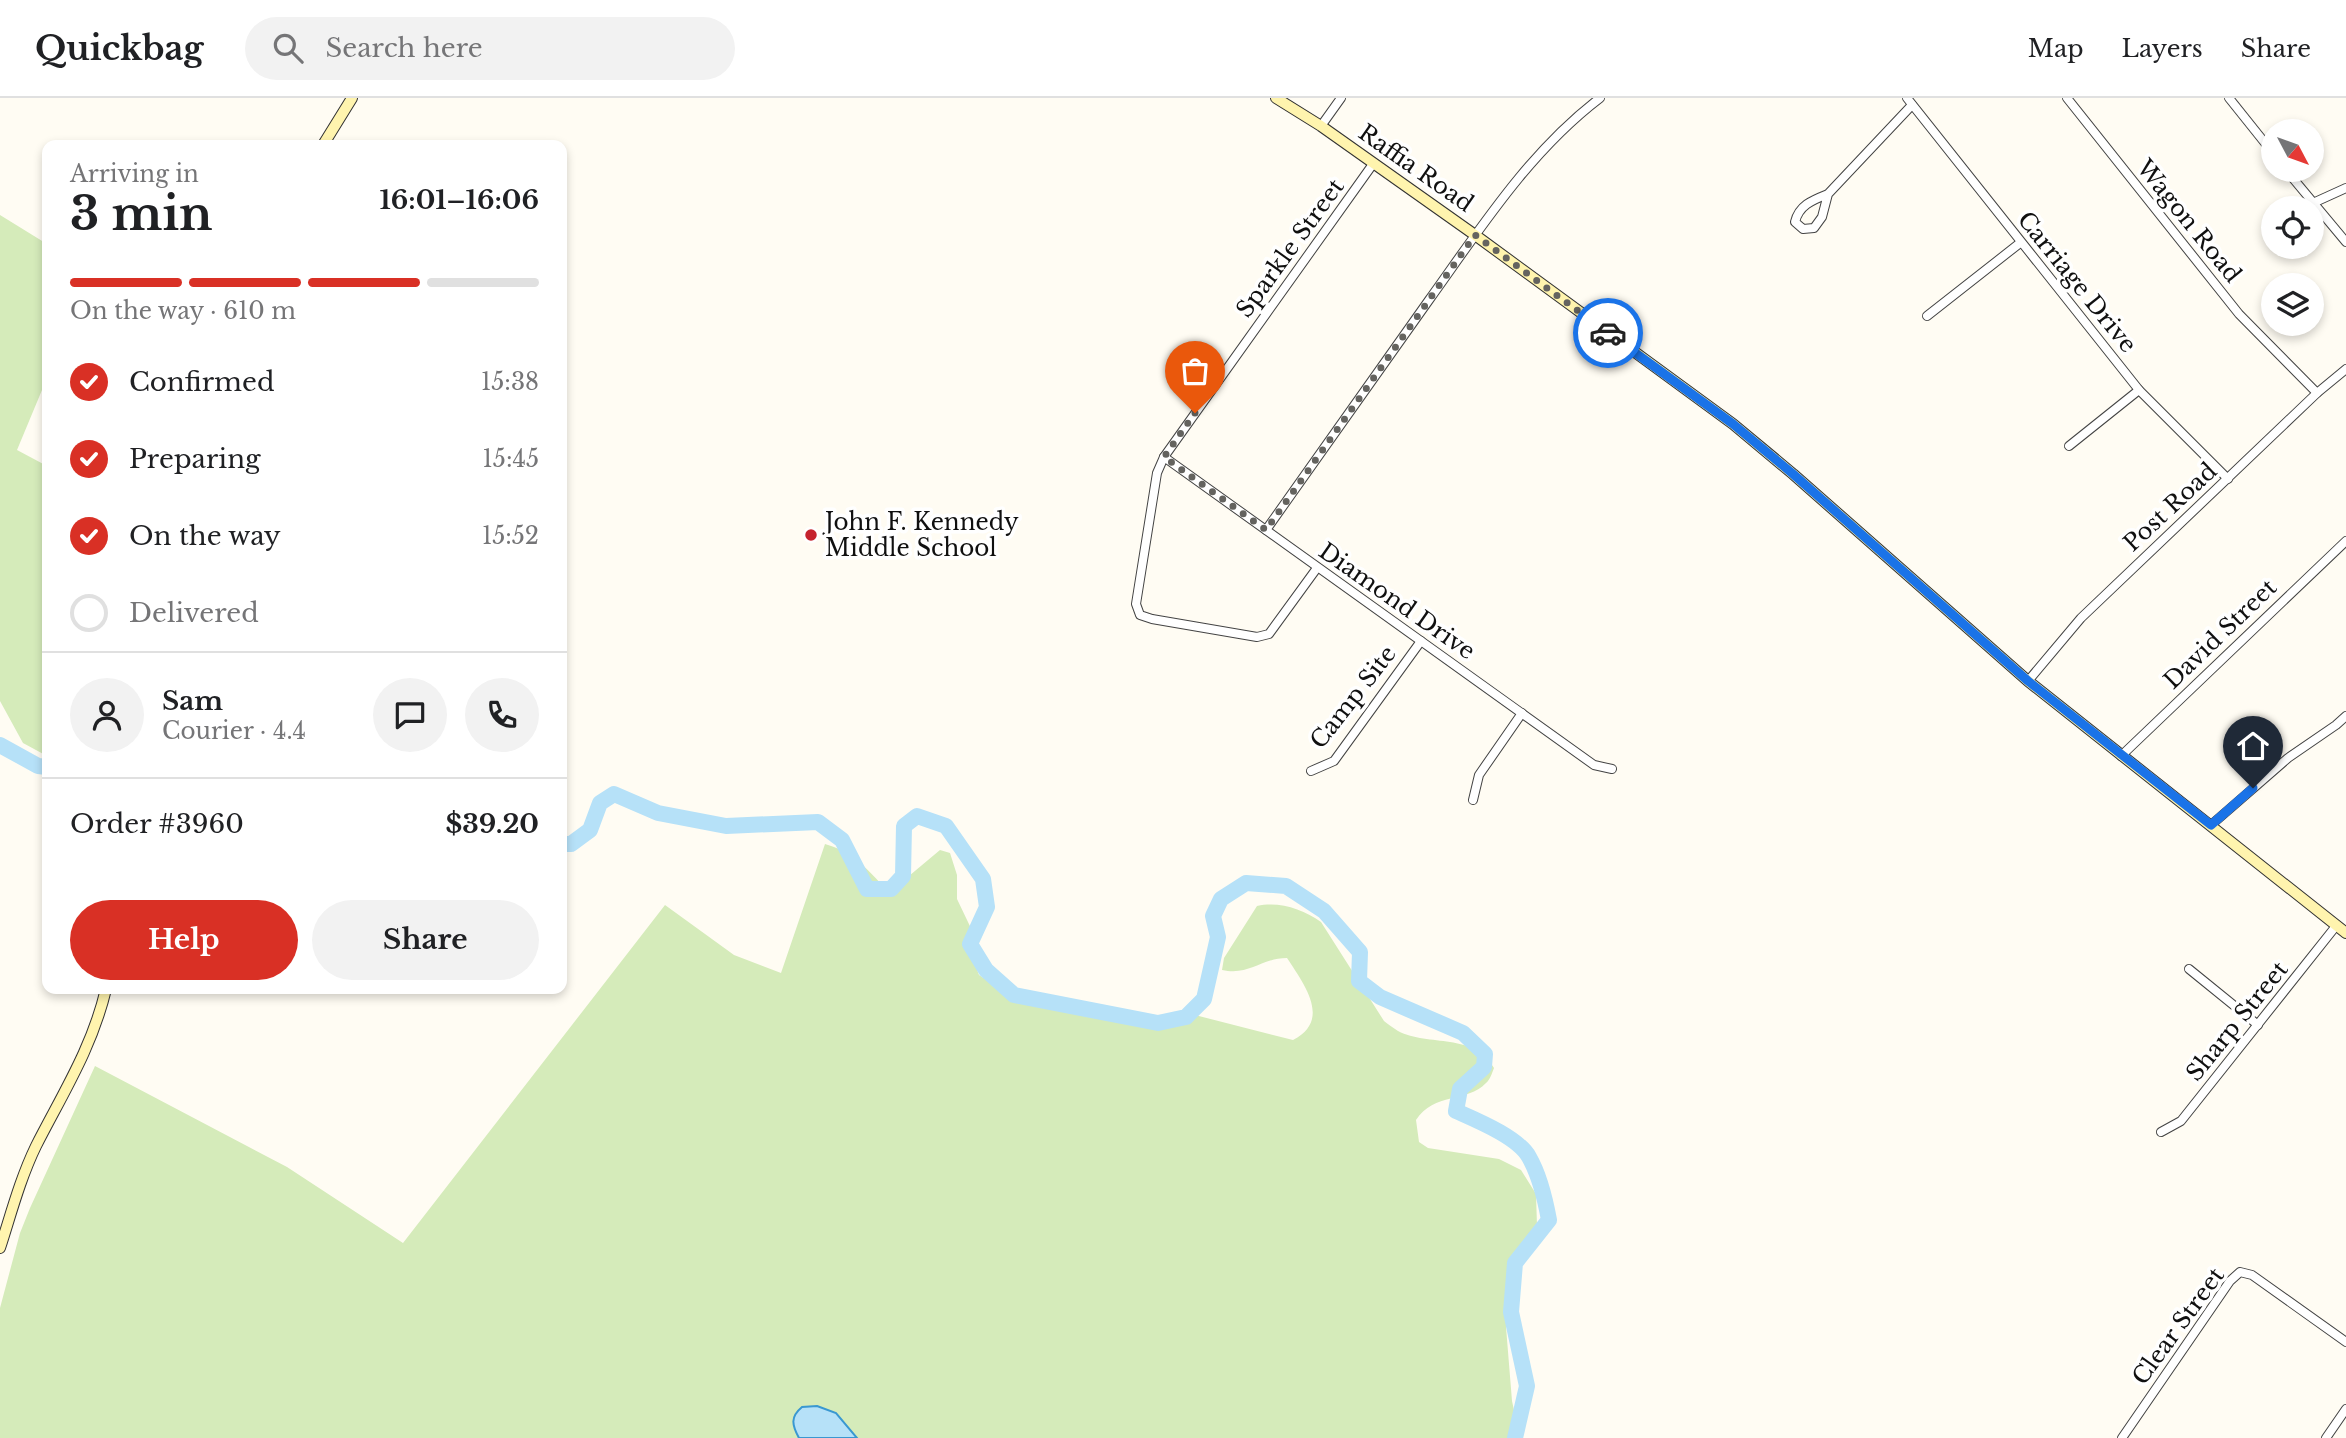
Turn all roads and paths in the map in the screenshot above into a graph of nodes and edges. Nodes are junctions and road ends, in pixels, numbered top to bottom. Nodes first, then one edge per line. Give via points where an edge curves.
1 (352, 98) edge
2 (1276, 98) edge
3 (1341, 98) edge
4 (1600, 98) edge
5 (2067, 98) edge
6 (2229, 98) edge
7 (1910, 102) edge
8 (1321, 126) junction
9 (2261, 138) edge
10 (326, 140) edge
11 (1373, 164) junction
12 (2296, 182) edge
13 (2346, 188) edge
14 (1828, 194) junction
15 (2307, 196) edge
16 (2324, 198) edge
17 (2324, 216) edge
18 (1475, 235) junction
19 (2346, 242) edge
20 (2020, 243) junction
21 (1927, 316) dead end
22 (2346, 369) edge
23 (2139, 390) junction
24 (2317, 393) junction
25 (2069, 446) dead end
26 (1164, 457) junction
27 (2228, 479) junction
28 (1266, 530) junction
29 (2346, 541) edge
30 (1317, 568) junction
31 (1421, 641) junction
32 (2028, 681) junction
33 (1522, 713) junction
34 (2346, 716) edge
35 (2336, 725) junction
36 (2346, 732) edge
37 (2121, 756) junction
38 (1612, 769) dead end
39 (1311, 771) dead end
40 (1473, 800) dead end
41 (2211, 825) junction
42 (2336, 926) junction
43 (2346, 933) edge
44 (2189, 969) dead end
45 (104, 994) edge
46 (2258, 1025) junction
47 (2161, 1132) dead end
48 (0, 1248) edge
49 (2346, 1342) edge
50 (2346, 1409) edge
51 (2122, 1438) edge
52 (2326, 1438) edge

1 - 10 main road
2 - 8 main road, Raffia Road
3 - 8 street
4 - 18 street via 1533,161
5 - 24 street, Wagon Road via 2239,314
6 - 9 street
7 - 14 street
7 - 20 street, Carriage Drive
8 - 11 main road, Raffia Road
11 - 18 main road, Raffia Road
11 - 26 street, Sparkle Street
12 - 15 street
13 - 16 street
14 - 14 street via 1797,212 1795,222 1803,229 1814,228
17 - 19 street
18 - 28 street
18 - 32 main road, Raffia Road via 1733,424
20 - 21 street
20 - 23 street, Carriage Drive
22 - 24 street, Post Road
23 - 25 street
23 - 27 street, Carriage Drive
24 - 27 street, Post Road
26 - 28 street, Diamond Drive
26 - 30 street, Sparkle Street via 1157,472 1136,604 1140,615 1256,637 1269,634
27 - 32 street, Post Road via 2081,618
28 - 30 street, Diamond Drive
29 - 37 street, David Street
30 - 31 street, Diamond Drive
31 - 33 street, Diamond Drive
31 - 39 street, Camp Site via 1334,761
32 - 37 main road, Raffia Road
33 - 38 street, Diamond Drive via 1594,765
33 - 40 street via 1479,775
34 - 35 street
35 - 36 street
35 - 41 street via 2288,758
37 - 41 main road, Raffia Road
41 - 42 main road, Raffia Road
42 - 43 main road, Raffia Road
42 - 46 street, Sharp Street
44 - 46 street
45 - 48 main road via 90,1042 35,1149
46 - 47 street, Sharp Street via 2181,1121
49 - 51 street, Clear Street via 2252,1275 2240,1272
50 - 52 street

